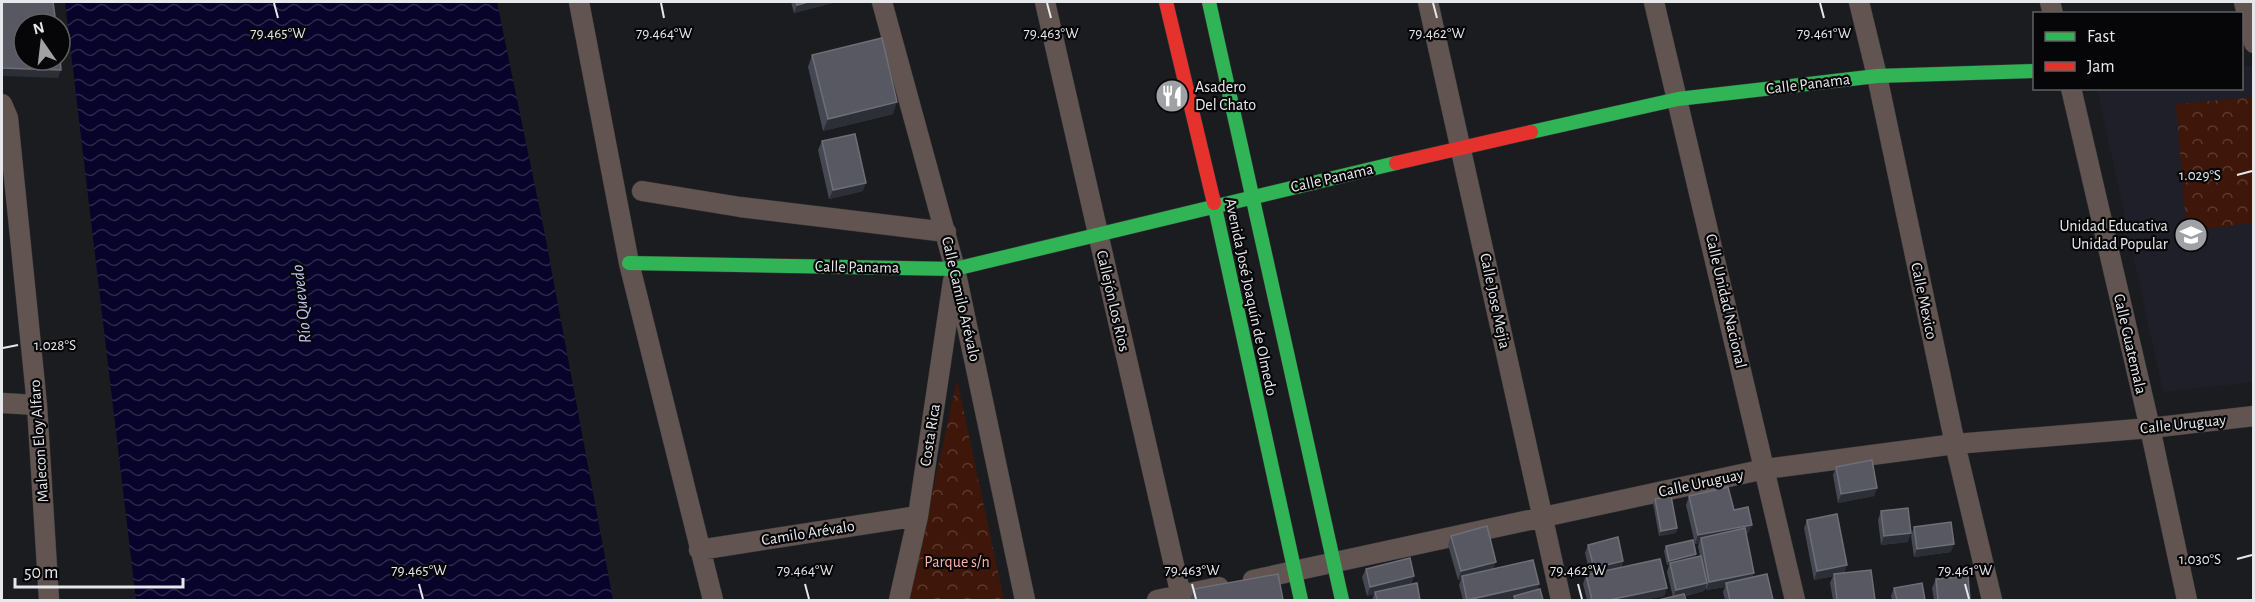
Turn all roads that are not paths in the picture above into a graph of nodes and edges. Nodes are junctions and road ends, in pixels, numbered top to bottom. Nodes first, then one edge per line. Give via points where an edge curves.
1 (579, 2) edge
2 (882, 2) edge
3 (1046, 2) edge
4 (1166, 2) edge
5 (1209, 2) edge
6 (1428, 2) edge
7 (1654, 2) edge
8 (1858, 2) edge
9 (2244, 2) edge
10 (2253, 45) edge
11 (2033, 71) edge
12 (1877, 76) junction
13 (2071, 90) edge
14 (1678, 99) junction
15 (2, 104) edge
16 (1461, 147) junction
17 (642, 191) dead end
18 (1253, 197) junction
19 (1215, 206) junction
20 (946, 232) junction
21 (1098, 235) junction
22 (629, 263) junction
23 (955, 269) junction
24 (2, 403) edge
25 (37, 405) junction
26 (2253, 416) edge
27 (2150, 428) junction
28 (1954, 444) junction
29 (1765, 469) junction
30 (918, 516) junction
31 (1542, 517) junction
32 (699, 550) junction
33 (1333, 563) junction
34 (1294, 571) junction
35 (1181, 598) edge
36 (49, 600) edge
37 (713, 600) edge
38 (899, 600) edge
39 (1025, 600) edge
40 (1157, 600) edge
41 (1300, 600) edge
42 (1342, 600) edge
43 (1561, 600) edge
44 (1795, 600) edge
45 (1992, 600) edge
46 (2187, 600) edge

1 - 22 street
2 - 20 street, Calle Camilo Arévalo
3 - 21 street, Callejón Los Rios
4 - 19 street, Avenida José Joaquín de Olmedo
5 - 18 street, Avenida José Joaquín de Olmedo
6 - 16 street, Calle Jose Mejia
7 - 14 street, Calle Unidad Nacional
8 - 12 street, Calle Mexico
9 - 10 street
11 - 12 street, Calle Panama
12 - 14 street, Calle Panama
12 - 28 street, Calle Mexico
13 - 27 street, Calle Guatemala
14 - 16 street, Calle Panama
14 - 29 street, Calle Unidad Nacional
15 - 25 street, Malecon Eloy Alfaro via 8,118
16 - 18 street, Calle Panama
16 - 31 street, Calle Jose Mejia
17 - 20 street
18 - 19 street, Calle Panama
18 - 33 street, Avenida José Joaquín de Olmedo
19 - 21 street, Calle Panama
19 - 34 street, Avenida José Joaquín de Olmedo
20 - 23 street, Calle Camilo Arévalo
21 - 23 street, Calle Panama
21 - 35 street, Callejón Los Rios
22 - 23 street, Calle Panama
22 - 32 street
23 - 30 street, Costa Rica
23 - 39 street, Calle Camilo Arévalo
24 - 25 street
25 - 36 street, Malecon Eloy Alfaro
26 - 27 street, Calle Uruguay
27 - 28 street, Calle Uruguay
27 - 46 street, Calle Guatemala
28 - 29 street, Calle Uruguay
28 - 45 street, Calle Mexico
29 - 31 street, Calle Uruguay
29 - 44 street, Calle Unidad Nacional
30 - 32 street, Camilo Arévalo
30 - 38 street, Costa Rica
31 - 33 street, Calle Uruguay
31 - 43 street, Calle Jose Mejia
32 - 37 street
33 - 34 street, Calle Uruguay
33 - 42 street, Avenida José Joaquín de Olmedo
34 - 35 street, Calle Uruguay
34 - 41 street, Avenida José Joaquín de Olmedo
35 - 40 street, Calle Uruguay

